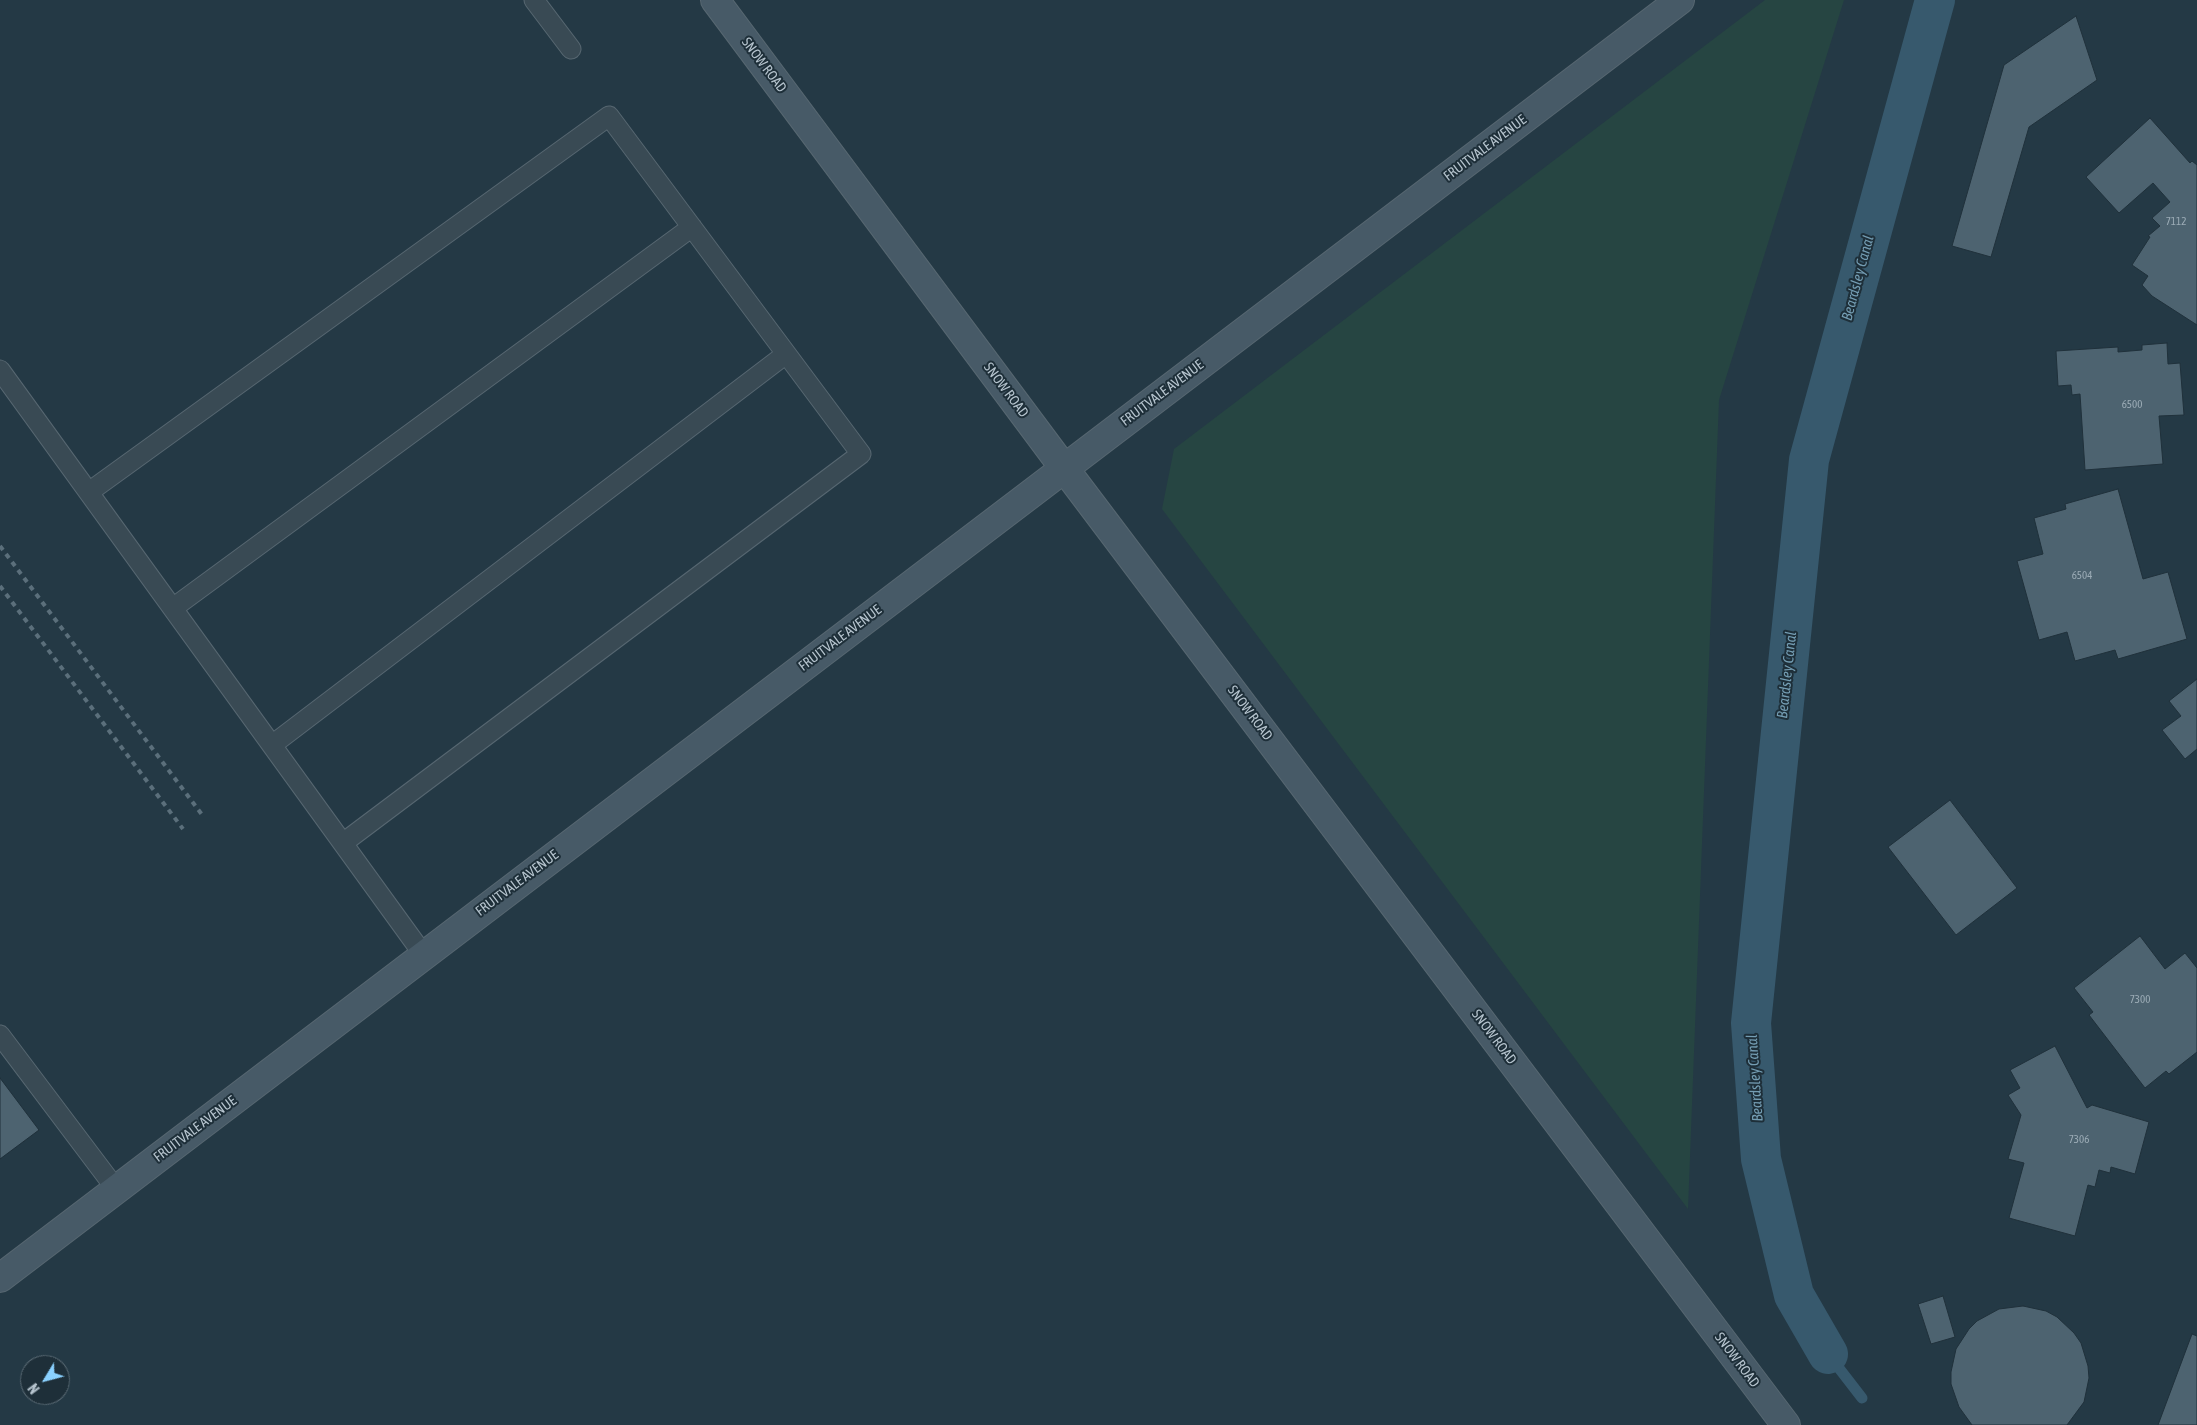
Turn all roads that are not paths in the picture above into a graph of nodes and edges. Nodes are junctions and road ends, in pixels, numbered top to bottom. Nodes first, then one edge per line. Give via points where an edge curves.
1 (534, 0) edge
2 (715, 0) edge
3 (1680, 0) edge
4 (571, 49) dead end
5 (692, 227) junction
6 (786, 354) junction
7 (0, 370) edge
8 (1064, 468) junction
9 (89, 492) junction
10 (173, 608) junction
11 (272, 745) junction
12 (343, 843) junction
13 (423, 954) junction
14 (0, 1035) edge
15 (116, 1189) junction
16 (0, 1278) edge
17 (1786, 1425) edge

1 - 4 lane
2 - 8 main road, SNOW ROAD
3 - 8 main road, FRUITVALE AVENUE
5 - 6 lane
5 - 9 lane via 609,116
5 - 10 lane
6 - 11 lane
6 - 12 lane via 861,454
7 - 9 lane
8 - 13 main road, FRUITVALE AVENUE
8 - 17 main road, SNOW ROAD
9 - 10 lane
10 - 11 lane
11 - 12 lane
12 - 13 lane
13 - 15 main road, FRUITVALE AVENUE
14 - 15 lane
15 - 16 main road, FRUITVALE AVENUE

